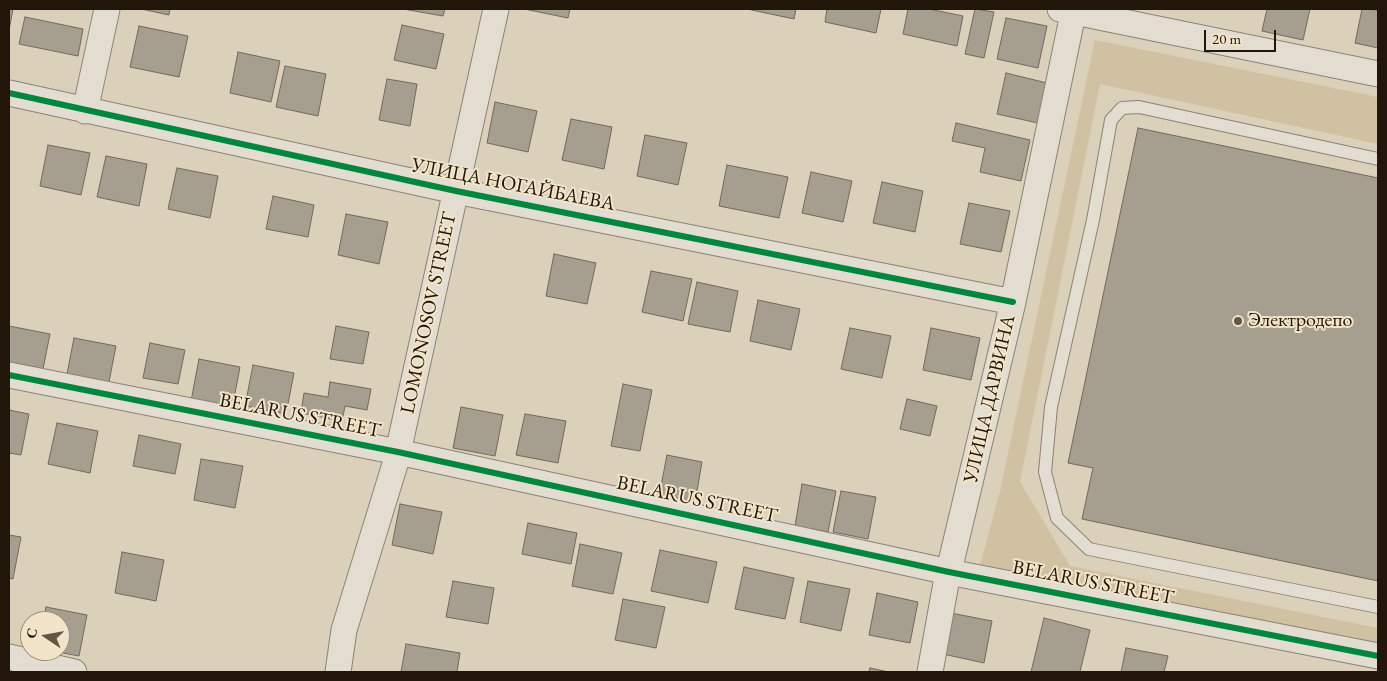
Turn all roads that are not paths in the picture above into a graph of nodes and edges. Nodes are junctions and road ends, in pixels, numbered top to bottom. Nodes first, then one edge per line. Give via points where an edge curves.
1 (107, 9) edge
2 (496, 9) edge
3 (1069, 10) edge
4 (1378, 74) edge
5 (9, 93) edge
6 (85, 110) junction
7 (1378, 159) edge
8 (456, 191) junction
9 (1013, 302) junction
10 (9, 375) edge
11 (398, 452) junction
12 (949, 572) junction
13 (1378, 607) edge
14 (1378, 656) edge
15 (9, 657) edge
16 (74, 672) edge
17 (338, 672) edge
18 (930, 672) edge

1 - 6 street
2 - 8 street, LOMONOSOV STREET
3 - 4 street
3 - 9 street, УЛИЦА ДАРВИНА
5 - 6 street, УЛИЦА НОГАЙБАЕВА
6 - 8 street, УЛИЦА НОГАЙБАЕВА
7 - 13 lane via 1139,107 1122,108 1111,120 1093,220 1051,407 1045,472 1058,518 1089,549
8 - 9 street, УЛИЦА НОГАЙБАЕВА
8 - 11 street, LOMONOSOV STREET
9 - 12 street, УЛИЦА ДАРВИНА
10 - 11 street, BELARUS STREET
11 - 12 street, BELARUS STREET
11 - 17 street, LOMONOSOV STREET via 344,630
12 - 14 street, BELARUS STREET
12 - 18 street, УЛИЦА ДАРВИНА
15 - 16 street

